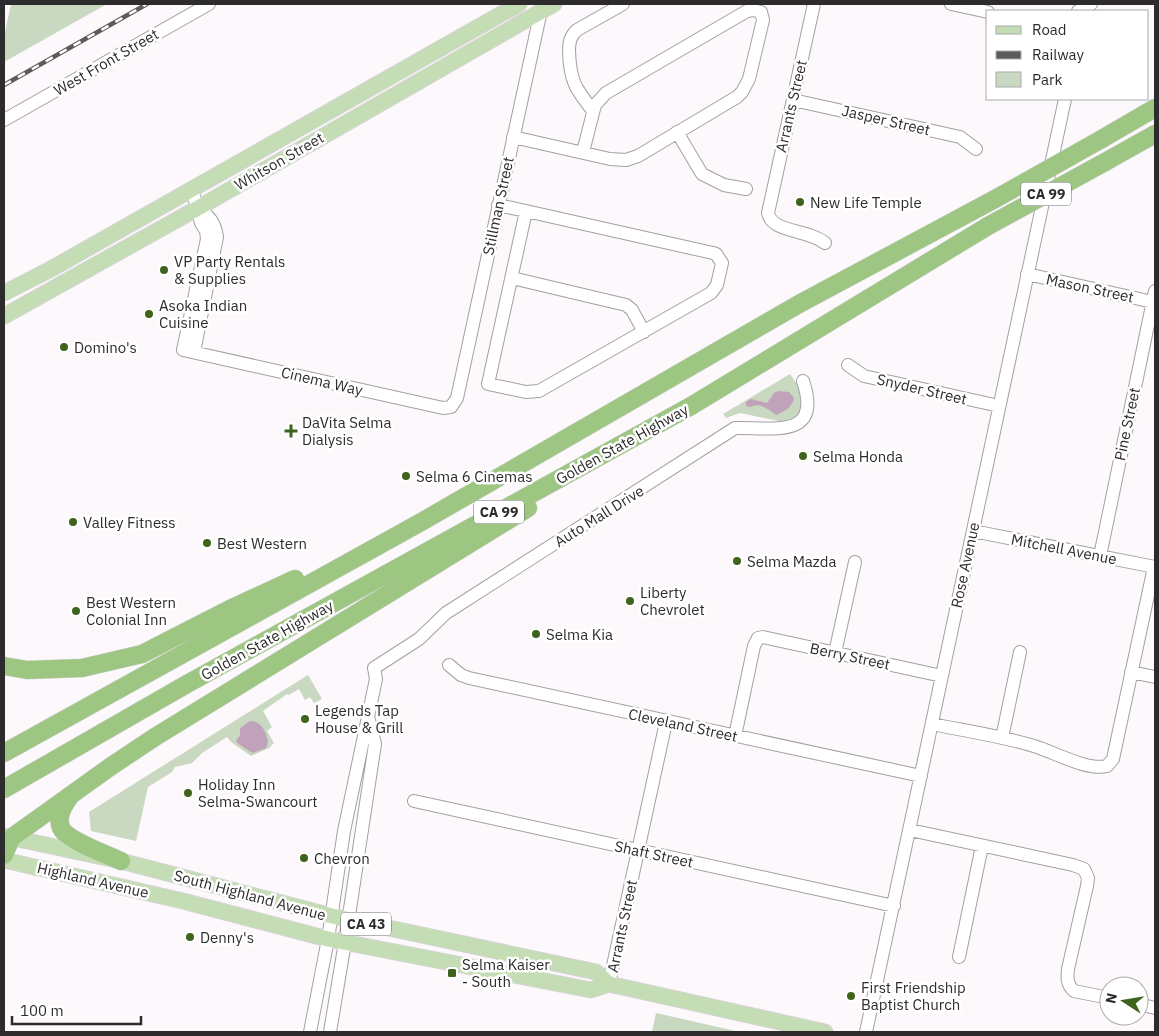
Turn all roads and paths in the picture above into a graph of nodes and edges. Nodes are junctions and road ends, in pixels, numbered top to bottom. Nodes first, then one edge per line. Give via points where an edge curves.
1 (209, 4) edge
2 (519, 4) edge
3 (623, 4) edge
4 (814, 4) edge
5 (951, 4) edge
6 (1091, 4) edge
7 (546, 6) edge
8 (1080, 10) edge
9 (986, 12) edge
10 (438, 50) junction
11 (387, 100) junction
12 (793, 100) junction
13 (1065, 100) edge
14 (343, 103) junction
15 (1155, 108) edge
16 (592, 111) junction
17 (4, 120) edge
18 (677, 132) junction
19 (1155, 134) edge
20 (513, 137) junction
21 (976, 149) dead end
22 (583, 152) junction
23 (285, 157) junction
24 (192, 189) junction
25 (746, 189) dead end
26 (498, 206) junction
27 (198, 208) junction
28 (526, 211) junction
29 (118, 231) junction
30 (825, 242) dead end
31 (51, 269) junction
32 (1027, 274) junction
33 (512, 278) junction
34 (63, 283) junction
35 (4, 293) edge
36 (1154, 297) edge
37 (4, 310) edge
38 (4, 316) edge
39 (644, 332) junction
40 (848, 365) dead end
41 (802, 381) dead end
42 (691, 406) junction
43 (999, 406) junction
44 (451, 407) joint
45 (423, 521) junction
46 (973, 531) junction
47 (1100, 556) junction
48 (854, 562) dead end
49 (1155, 567) edge
50 (1020, 652) dead end
51 (834, 653) junction
52 (449, 665) dead end
53 (4, 666) edge
54 (1131, 672) junction
55 (942, 676) junction
56 (1155, 677) edge
57 (368, 718) junction
58 (666, 722) junction
59 (932, 724) junction
60 (735, 736) junction
61 (1002, 738) junction
62 (4, 752) edge
63 (921, 776) junction
64 (4, 789) edge
65 (73, 794) junction
66 (414, 802) dead end
67 (910, 830) junction
68 (7, 837) edge
69 (982, 846) junction
70 (638, 851) junction
71 (4, 854) edge
72 (4, 860) edge
73 (121, 861) junction
74 (183, 901) joint
75 (894, 906) junction
76 (332, 916) junction
77 (348, 920) junction
78 (328, 939) junction
79 (345, 942) junction
80 (959, 957) dead end
81 (609, 984) junction
82 (1099, 996) edge
83 (310, 1032) edge
84 (330, 1032) edge
85 (826, 1032) edge
86 (866, 1032) edge

1 - 17 street, West Front Street
2 - 10 main road, Whitson Street
3 - 16 street via 577,30 570,40 571,76
4 - 12 street, Arrants Street
5 - 9 street
6 - 8 street
7 - 11 main road, Whitson Street
7 - 20 street, Stillman Street
10 - 11 main road via 424,68 388,88
10 - 14 main road, Whitson Street
11 - 23 main road, Whitson Street
12 - 21 street, Jasper Street via 960,137
12 - 30 street, Arrants Street via 768,209 769,217 774,224
13 - 32 street, Rose Avenue
14 - 23 main road via 345,113 294,144
14 - 24 main road, Whitson Street
15 - 45 highway, Golden State Highway / CA 99, bridge via 995,199 798,304
16 - 18 street via 601,97 618,85 747,11 760,12 762,20 751,70 742,92 729,103
16 - 22 street
18 - 22 street via 626,160
18 - 25 street via 702,174 724,185
19 - 42 highway, Golden State Highway / CA 99, bridge via 988,226
20 - 22 street
20 - 26 street, Stillman Street
23 - 27 main road, Whitson Street
24 - 27 street, Cinema Way
24 - 29 main road, Whitson Street
26 - 28 street
26 - 44 street, Stillman Street via 457,398
27 - 34 main road, Whitson Street
27 - 44 street, Cinema Way via 210,216 217,237 194,352 443,408
28 - 33 street
28 - 39 street via 719,256 721,268 711,293
29 - 31 main road, Whitson Street
29 - 34 main road via 114,242 66,270
31 - 35 main road, Whitson Street
31 - 37 main road via 42,286
32 - 36 street, Mason Street
32 - 43 street, Rose Avenue
33 - 39 street via 626,305
33 - 39 street via 488,384 526,392 539,391
34 - 38 main road, Whitson Street
36 - 47 street, Pine Street
40 - 43 street, Snyder Street via 864,376
41 - 57 street, Auto Mall Drive via 808,396 806,410 802,421 795,426 782,429 735,428 446,613 419,639 374,668 376,679
42 - 64 highway, Golden State Highway / CA 99 via 187,684
42 - 65 highway via 155,736
43 - 46 street, Rose Avenue
45 - 53 highway via 230,609 142,654 82,668 27,670
45 - 62 highway, Golden State Highway / CA 99
46 - 47 street, Mitchell Avenue
46 - 55 street, Rose Avenue
47 - 49 street, Mitchell Avenue
48 - 51 street
49 - 54 street
50 - 61 street
51 - 55 street, Berry Street
51 - 60 street, Berry Street via 758,638
52 - 58 street, Cleveland Street via 465,677
54 - 56 street
54 - 61 street via 1113,759 1107,766 1083,764
55 - 59 street, Rose Avenue
57 - 76 street via 344,831
57 - 77 street via 375,744
58 - 60 street, Cleveland Street
58 - 70 street, Arrants Street
59 - 61 street
59 - 63 street, Rose Avenue
60 - 63 street, Cleveland Street
63 - 67 street, Rose Avenue
65 - 68 highway
65 - 73 highway via 62,806 60,823 64,832
66 - 70 street, Shaft Street
67 - 69 street
67 - 75 street, Rose Avenue
68 - 71 highway
68 - 73 main road, Highland Avenue / CA 43
69 - 80 street
69 - 82 street via 1084,869 1087,886 1068,969 1068,982 1074,991
70 - 75 street, Shaft Street
70 - 81 street, Arrants Street
72 - 74 main road, Highland Avenue / CA 43
73 - 76 main road, South Highland Avenue / CA 43
74 - 78 main road, South Highland Avenue / CA 43
75 - 86 street, Rose Avenue
76 - 77 main road, South Highland Avenue / CA 43
76 - 78 street
77 - 79 street
77 - 81 main road, South Highland Avenue / CA 43 via 596,972
78 - 79 main road, South Highland Avenue / CA 43
78 - 83 street
79 - 81 main road, South Highland Avenue / CA 43 via 591,990
79 - 84 street
81 - 85 main road, South Highland Avenue / CA 43

